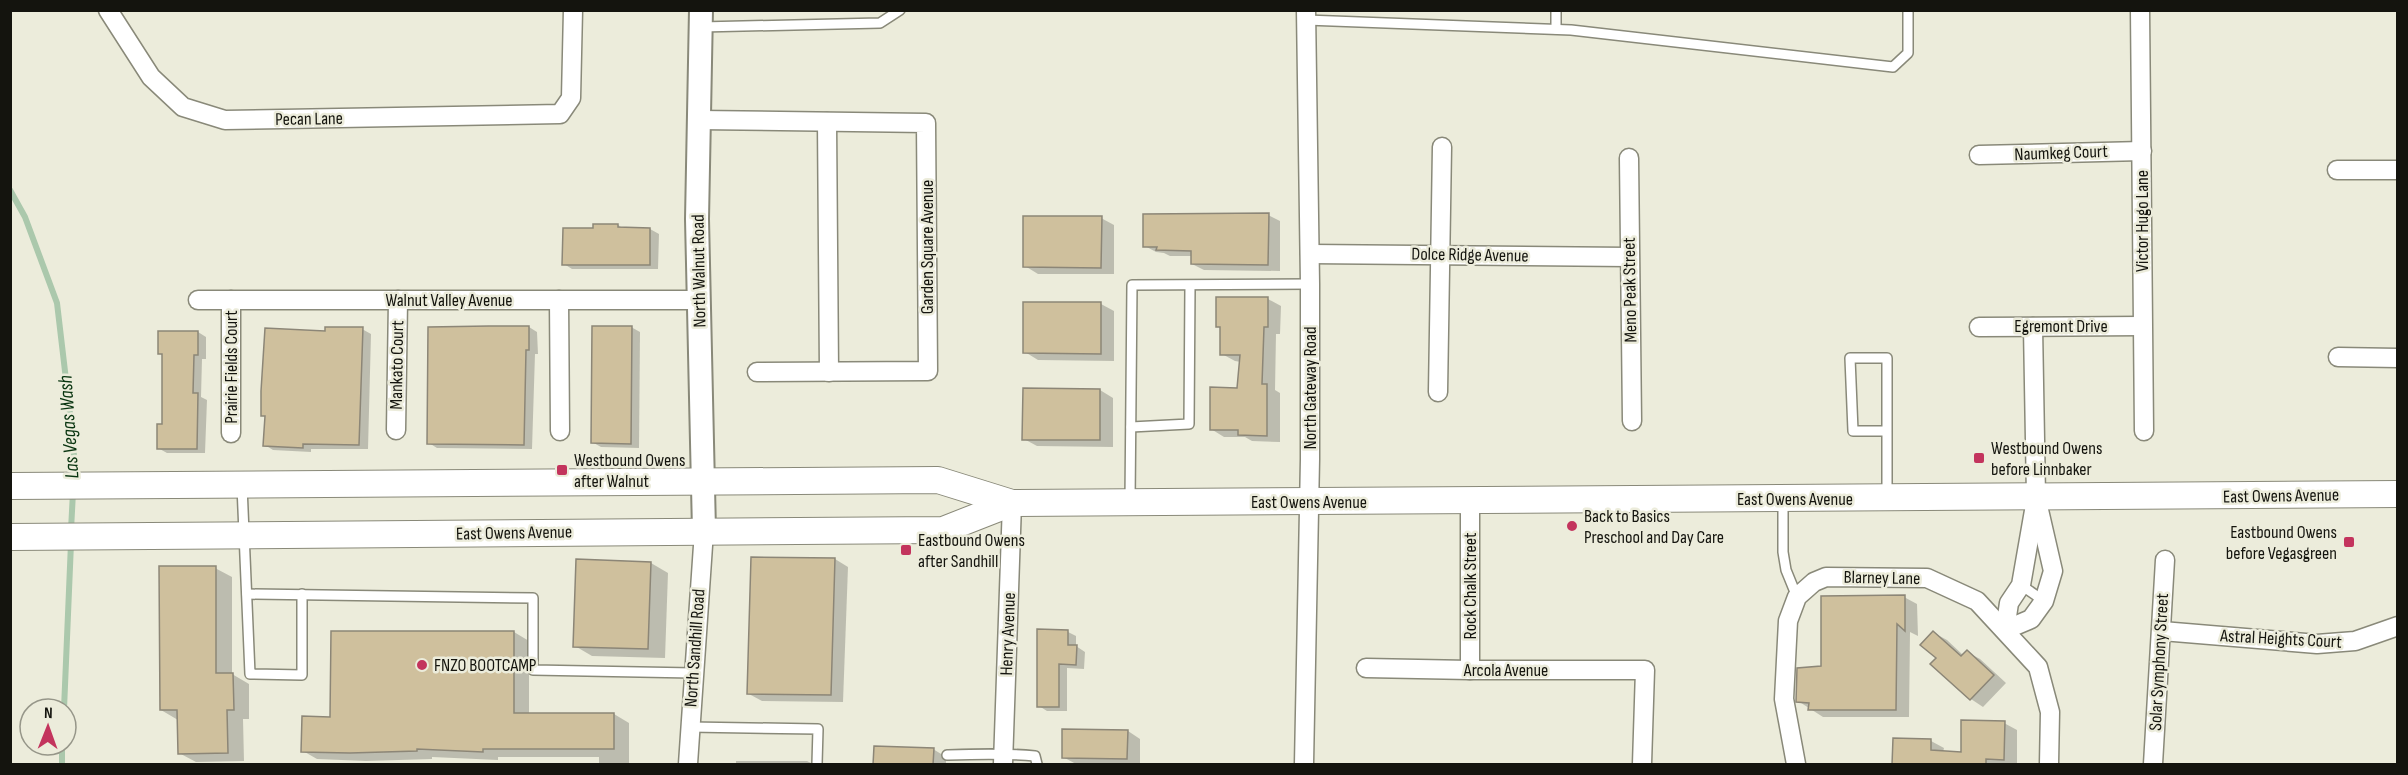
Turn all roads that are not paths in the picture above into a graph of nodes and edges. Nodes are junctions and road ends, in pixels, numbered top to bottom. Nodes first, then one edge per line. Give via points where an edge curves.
1 (108, 10) edge
2 (573, 10) edge
3 (900, 10) edge
4 (1556, 10) edge
5 (1908, 10) edge
6 (2140, 10) edge
7 (1306, 15) edge
8 (701, 19) edge
9 (1556, 29) junction
10 (699, 120) junction
11 (827, 122) junction
12 (1442, 147) dead end
13 (2142, 151) junction
14 (1979, 155) dead end
15 (1629, 159) dead end
16 (2337, 170) dead end
17 (2397, 170) edge
18 (1310, 254) junction
19 (1439, 255) junction
20 (1629, 257) junction
21 (1310, 284) junction
22 (1190, 286) junction
23 (198, 300) dead end
24 (231, 300) junction
25 (398, 300) junction
26 (559, 300) junction
27 (699, 300) junction
28 (2142, 326) junction
29 (1979, 327) dead end
30 (2033, 327) junction
31 (2338, 357) dead end
32 (2397, 358) edge
33 (757, 372) dead end
34 (829, 372) junction
35 (1438, 392) dead end
36 (1632, 421) dead end
37 (1131, 427) junction
38 (396, 430) dead end
39 (560, 431) dead end
40 (1887, 431) junction
41 (2144, 431) dead end
42 (231, 433) dead end
43 (703, 481) junction
44 (242, 483) junction
45 (10, 486) edge
46 (2397, 494) edge
47 (2036, 497) junction
48 (1887, 498) junction
49 (1783, 499) junction
50 (1470, 501) junction
51 (1310, 502) junction
52 (1012, 503) junction
53 (1130, 503) junction
54 (704, 531) junction
55 (244, 536) junction
56 (10, 537) edge
57 (2165, 560) dead end
58 (2021, 585) junction
59 (247, 594) junction
60 (302, 594) junction
61 (1797, 597) junction
62 (2044, 601) junction
63 (2397, 626) edge
64 (2005, 630) junction
65 (2162, 632) junction
66 (1366, 668) dead end
67 (1470, 670) junction
68 (693, 673) junction
69 (690, 727) junction
70 (947, 755) dead end
71 (1003, 759) edge
72 (688, 765) edge
73 (817, 765) edge
74 (1037, 765) edge
75 (1304, 765) edge
76 (1642, 765) edge
77 (1796, 765) edge
78 (2049, 765) edge
79 (2153, 765) edge

1 - 2 street, Pecan Lane via 152,77 183,107 225,120 560,114 571,98
3 - 8 lane via 880,23
4 - 9 lane
5 - 9 lane via 1908,53 1893,67
6 - 13 street, Victor Hugo Lane
7 - 9 lane
7 - 18 street, North Gateway Road
8 - 10 street, North Walnut Road
10 - 11 street, Garden Square Avenue
10 - 27 street, North Walnut Road
11 - 34 street
11 - 34 street, Garden Square Avenue via 926,123 928,371
12 - 19 street
13 - 14 street, Naumkeg Court
13 - 28 street, Victor Hugo Lane
15 - 20 street, Meno Peak Street
16 - 17 street
18 - 19 street, Dolce Ridge Avenue
18 - 21 street, North Gateway Road
19 - 20 street, Dolce Ridge Avenue
19 - 35 street
20 - 36 street, Meno Peak Street
21 - 22 lane
21 - 51 street, North Gateway Road
22 - 37 lane via 1189,424
22 - 37 lane via 1132,285
23 - 24 street, Walnut Valley Avenue
24 - 25 street, Walnut Valley Avenue
24 - 42 street, Prairie Fields Court
25 - 26 street, Walnut Valley Avenue
25 - 38 street, Mankato Court
26 - 27 street, Walnut Valley Avenue
26 - 39 street
27 - 43 street, North Walnut Road
28 - 30 street, Egremont Drive
28 - 41 street, Victor Hugo Lane
29 - 30 street, Egremont Drive
30 - 47 street
31 - 32 street
33 - 34 street, Garden Square Avenue
37 - 53 lane
40 - 40 lane via 1887,358 1850,358 1853,431
40 - 48 lane
43 - 44 main road, East Owens Avenue
43 - 52 main road, East Owens Avenue via 938,480
43 - 54 street, North Walnut Road
44 - 45 main road, East Owens Avenue
44 - 55 lane
46 - 47 main road, East Owens Avenue
47 - 48 main road, East Owens Avenue
47 - 58 street
47 - 62 street via 2053,571
48 - 49 main road, East Owens Avenue
49 - 50 main road, East Owens Avenue
49 - 61 lane via 1783,552
50 - 51 main road, East Owens Avenue
50 - 67 street, Rock Chalk Street
51 - 53 main road, East Owens Avenue
51 - 75 street, North Gateway Road
52 - 53 main road, East Owens Avenue
52 - 54 main road, East Owens Avenue via 943,530
52 - 71 street, Henry Avenue
54 - 55 main road, East Owens Avenue
54 - 68 street, North Sandhill Road
55 - 56 main road, East Owens Avenue
55 - 59 lane
57 - 65 street, Solar Symphony Street
58 - 62 lane
58 - 64 street via 2009,603
59 - 60 lane
59 - 60 lane via 250,674 302,675
60 - 68 lane via 533,598 533,670
61 - 64 street, Blarney Lane via 1826,577 1927,578 1977,601
61 - 77 street via 1788,621 1784,699
62 - 64 street via 2031,619
63 - 65 street, Astral Heights Court via 2355,641 2317,644
64 - 78 street, Blarney Lane via 2038,667 2050,712
65 - 79 street, Solar Symphony Street
66 - 67 street, Arcola Avenue
67 - 76 street, Arcola Avenue via 1645,670
68 - 69 street, North Sandhill Road
69 - 72 street, North Sandhill Road
69 - 73 lane via 818,729
70 - 71 lane
71 - 74 lane via 1035,756

